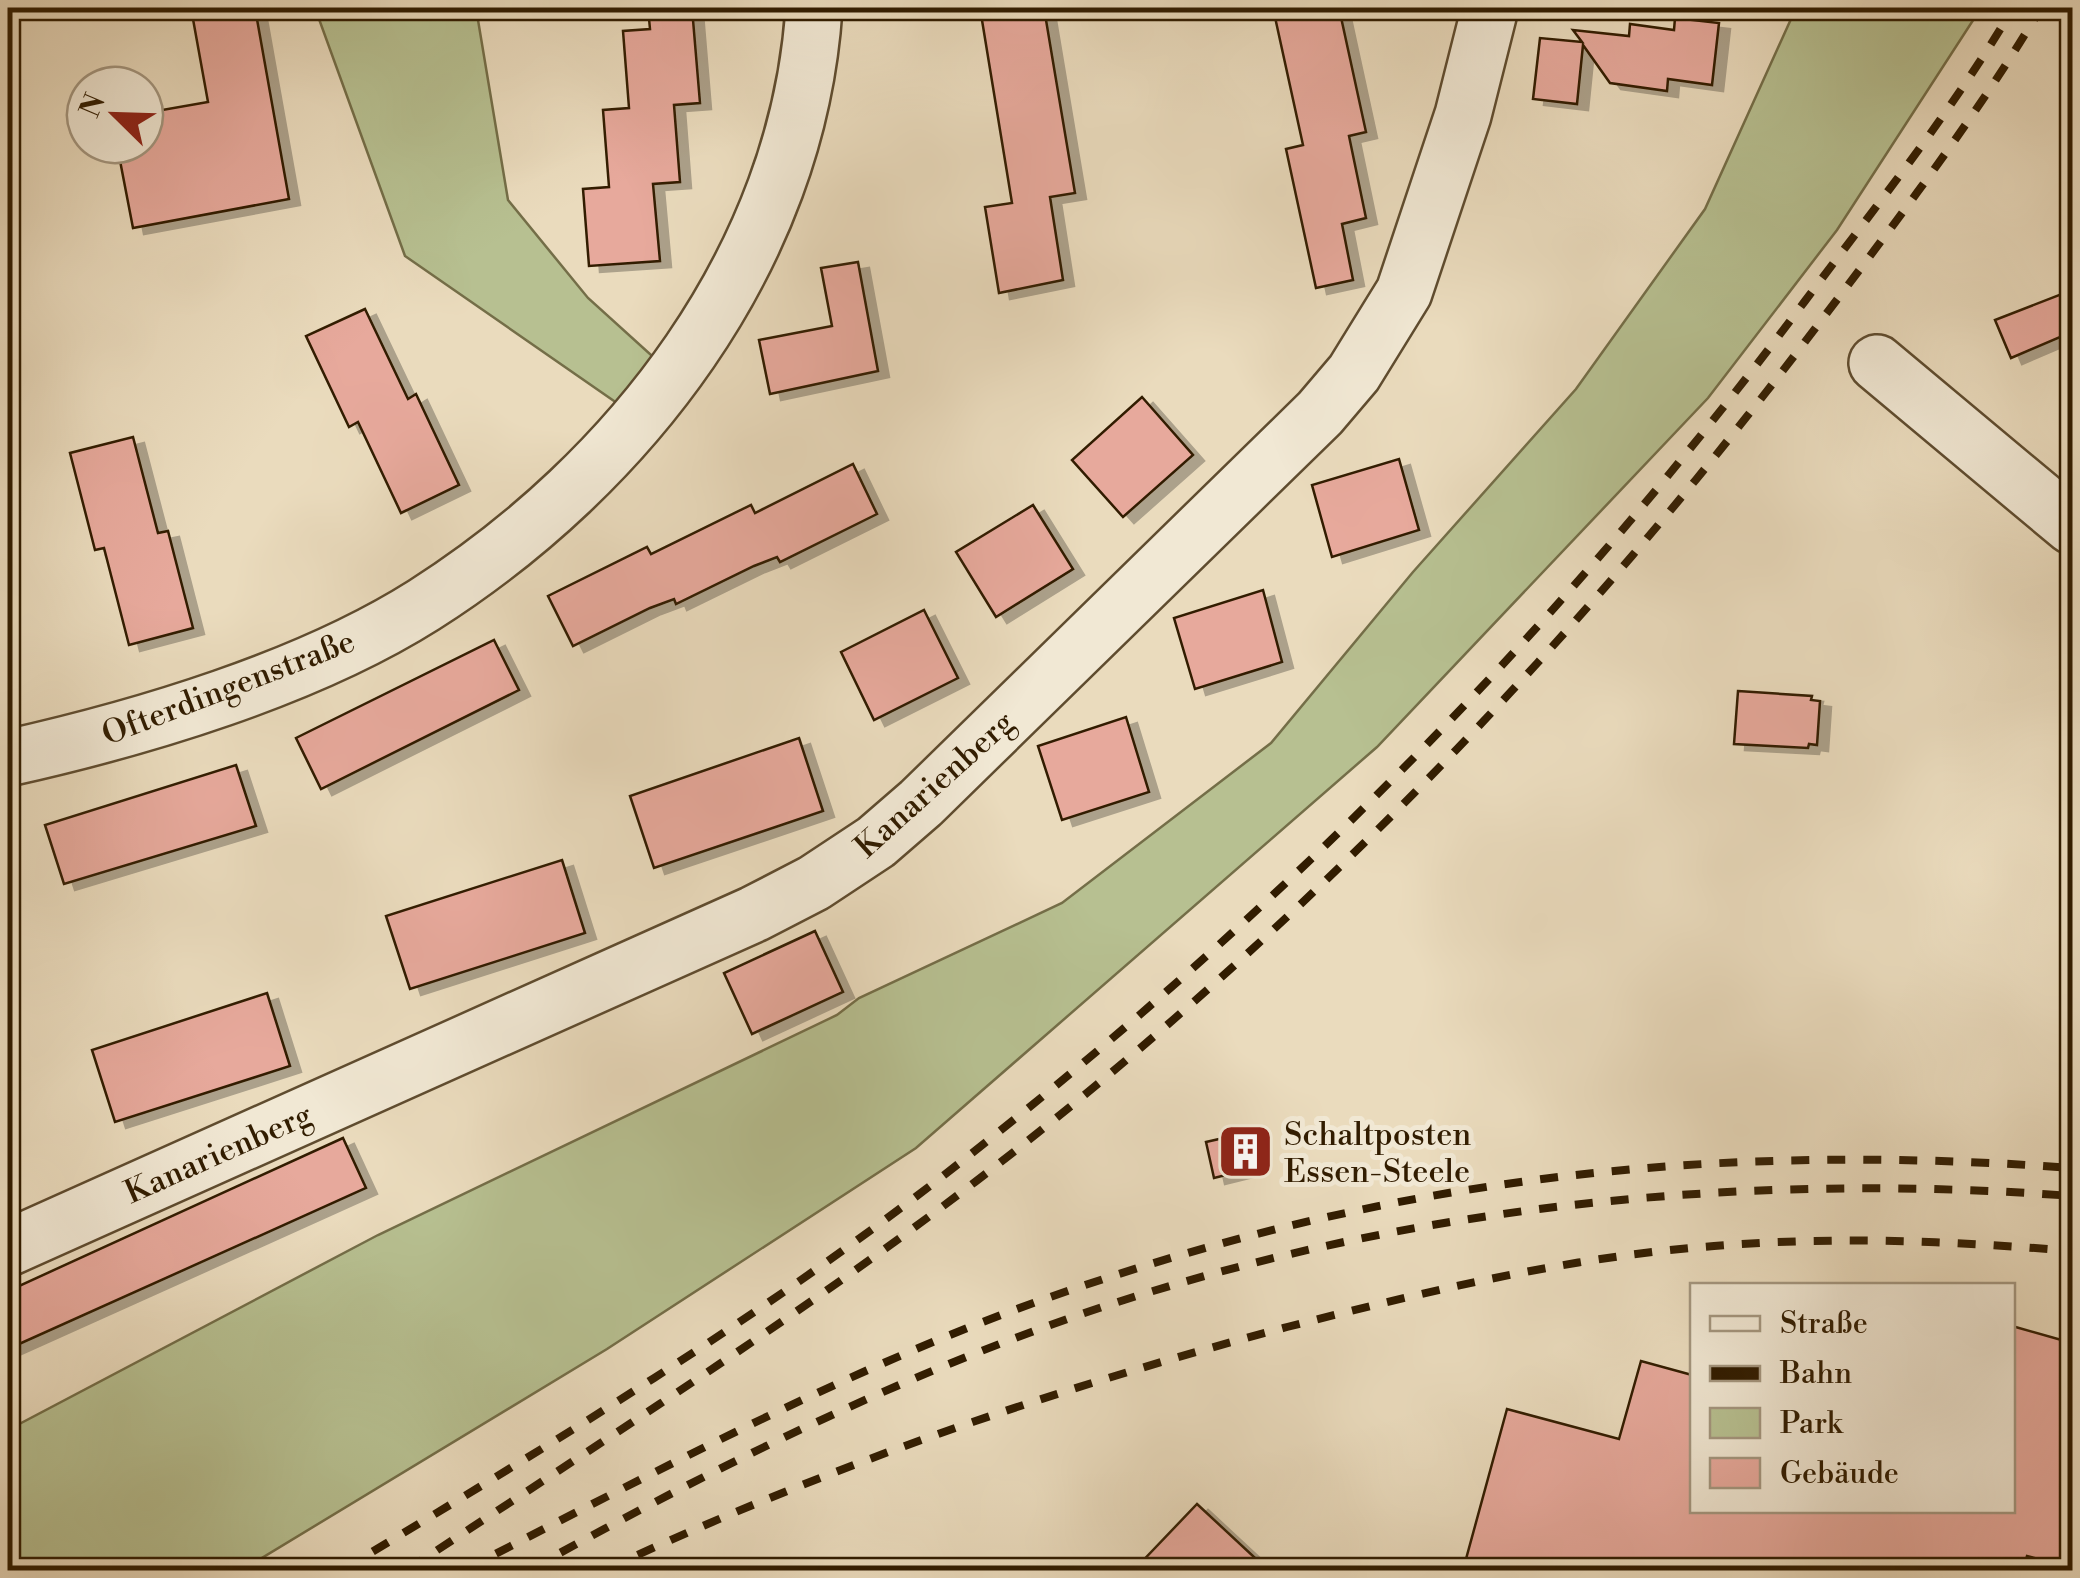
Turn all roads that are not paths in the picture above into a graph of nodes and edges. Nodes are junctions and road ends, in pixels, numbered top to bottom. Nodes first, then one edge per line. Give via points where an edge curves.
1 (814, 8) edge
2 (1490, 8) edge
3 (1877, 363) dead end
4 (2072, 526) edge
5 (8, 758) edge
6 (8, 1248) edge

1 - 5 street, Ofterdingenstraße via 789,138 751,242 719,308 661,395 588,478 423,605 344,646 224,696 89,740
2 - 6 street, Kanarienberg via 1463,115 1404,292 1354,374 1117,614 876,842 754,914
3 - 4 street

